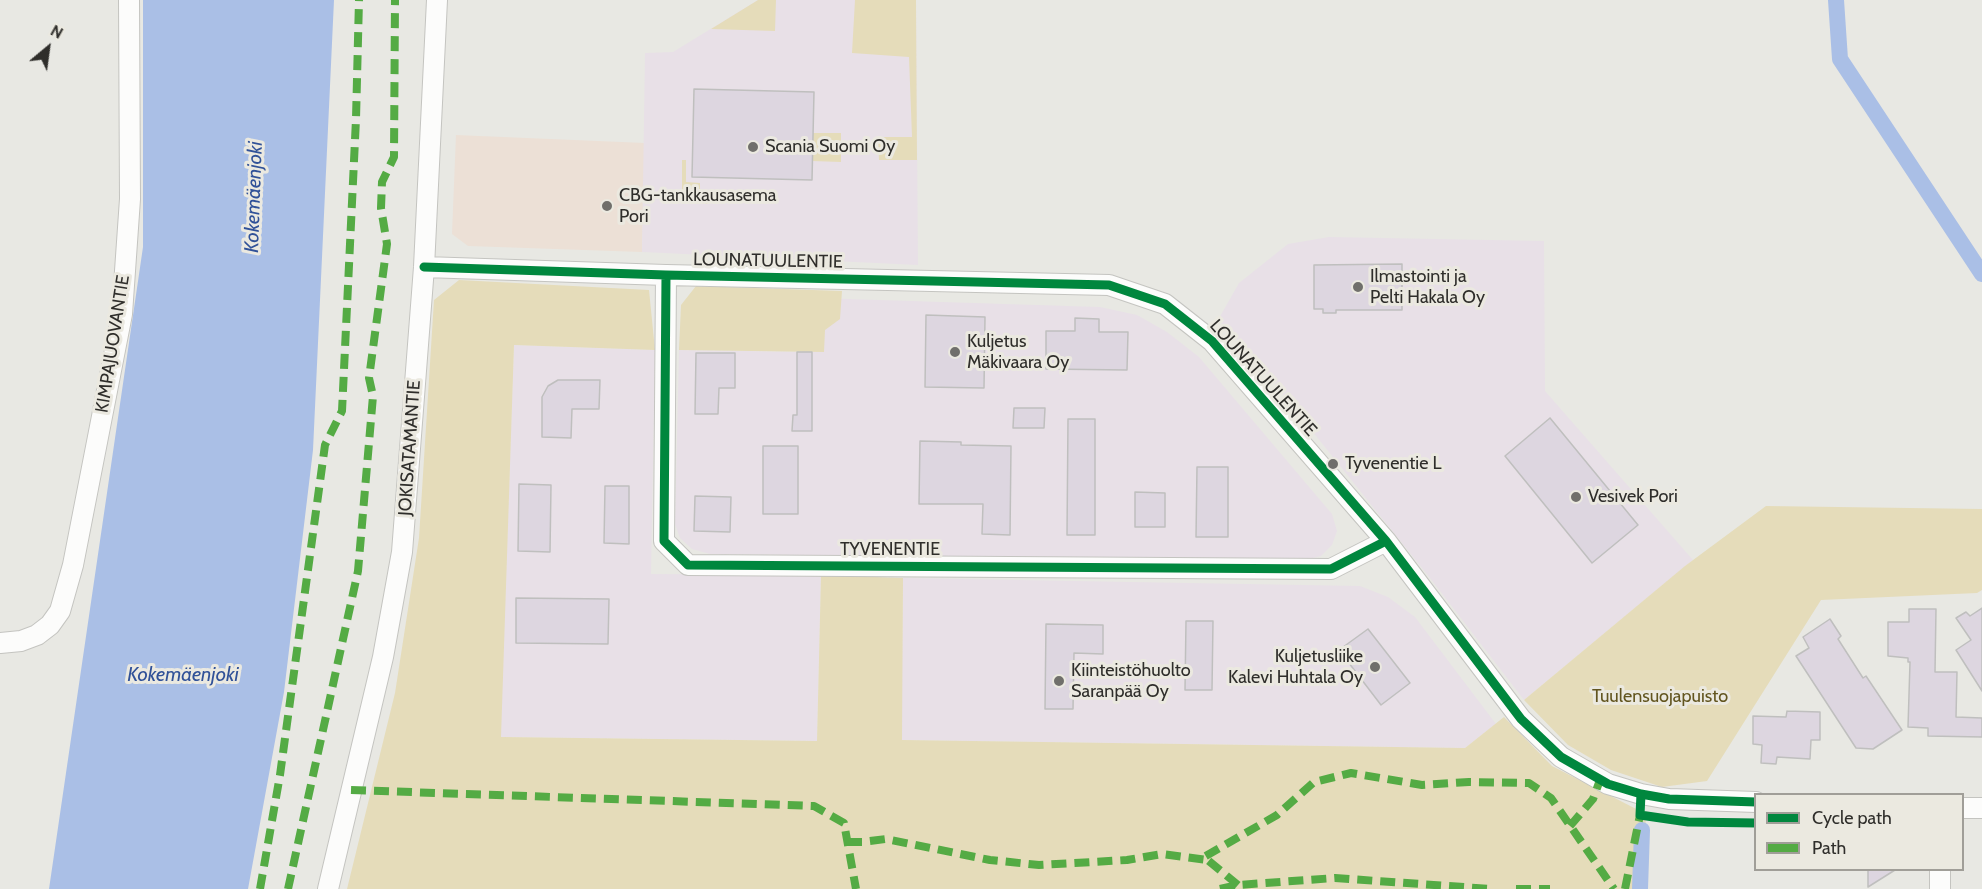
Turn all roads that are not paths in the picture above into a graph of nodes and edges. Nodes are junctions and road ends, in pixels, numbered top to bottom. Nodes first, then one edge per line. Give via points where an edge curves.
1 (129, 0) edge
2 (437, 0) edge
3 (424, 267) junction
4 (666, 275) junction
5 (1386, 541) junction
6 (0, 643) edge
7 (1754, 802) edge
8 (1964, 808) edge
9 (1982, 808) edge
10 (1940, 871) edge
11 (328, 889) edge
12 (1940, 889) edge

1 - 6 street, KIMPAJUOVANTIE via 130,199 122,314 73,565 60,610 50,625 38,635
2 - 3 street, JOKISATAMANTIE
3 - 4 street, LOUNATUULENTIE
3 - 11 street, JOKISATAMANTIE via 402,552 383,657
4 - 5 street, LOUNATUULENTIE via 1109,285 1165,304 1212,341
4 - 5 street, TYVENENTIE via 664,541 688,566 1331,569
5 - 7 street, LOUNATUULENTIE via 1521,719 1561,757 1608,784 1641,794 1669,799
8 - 9 street
10 - 12 street

